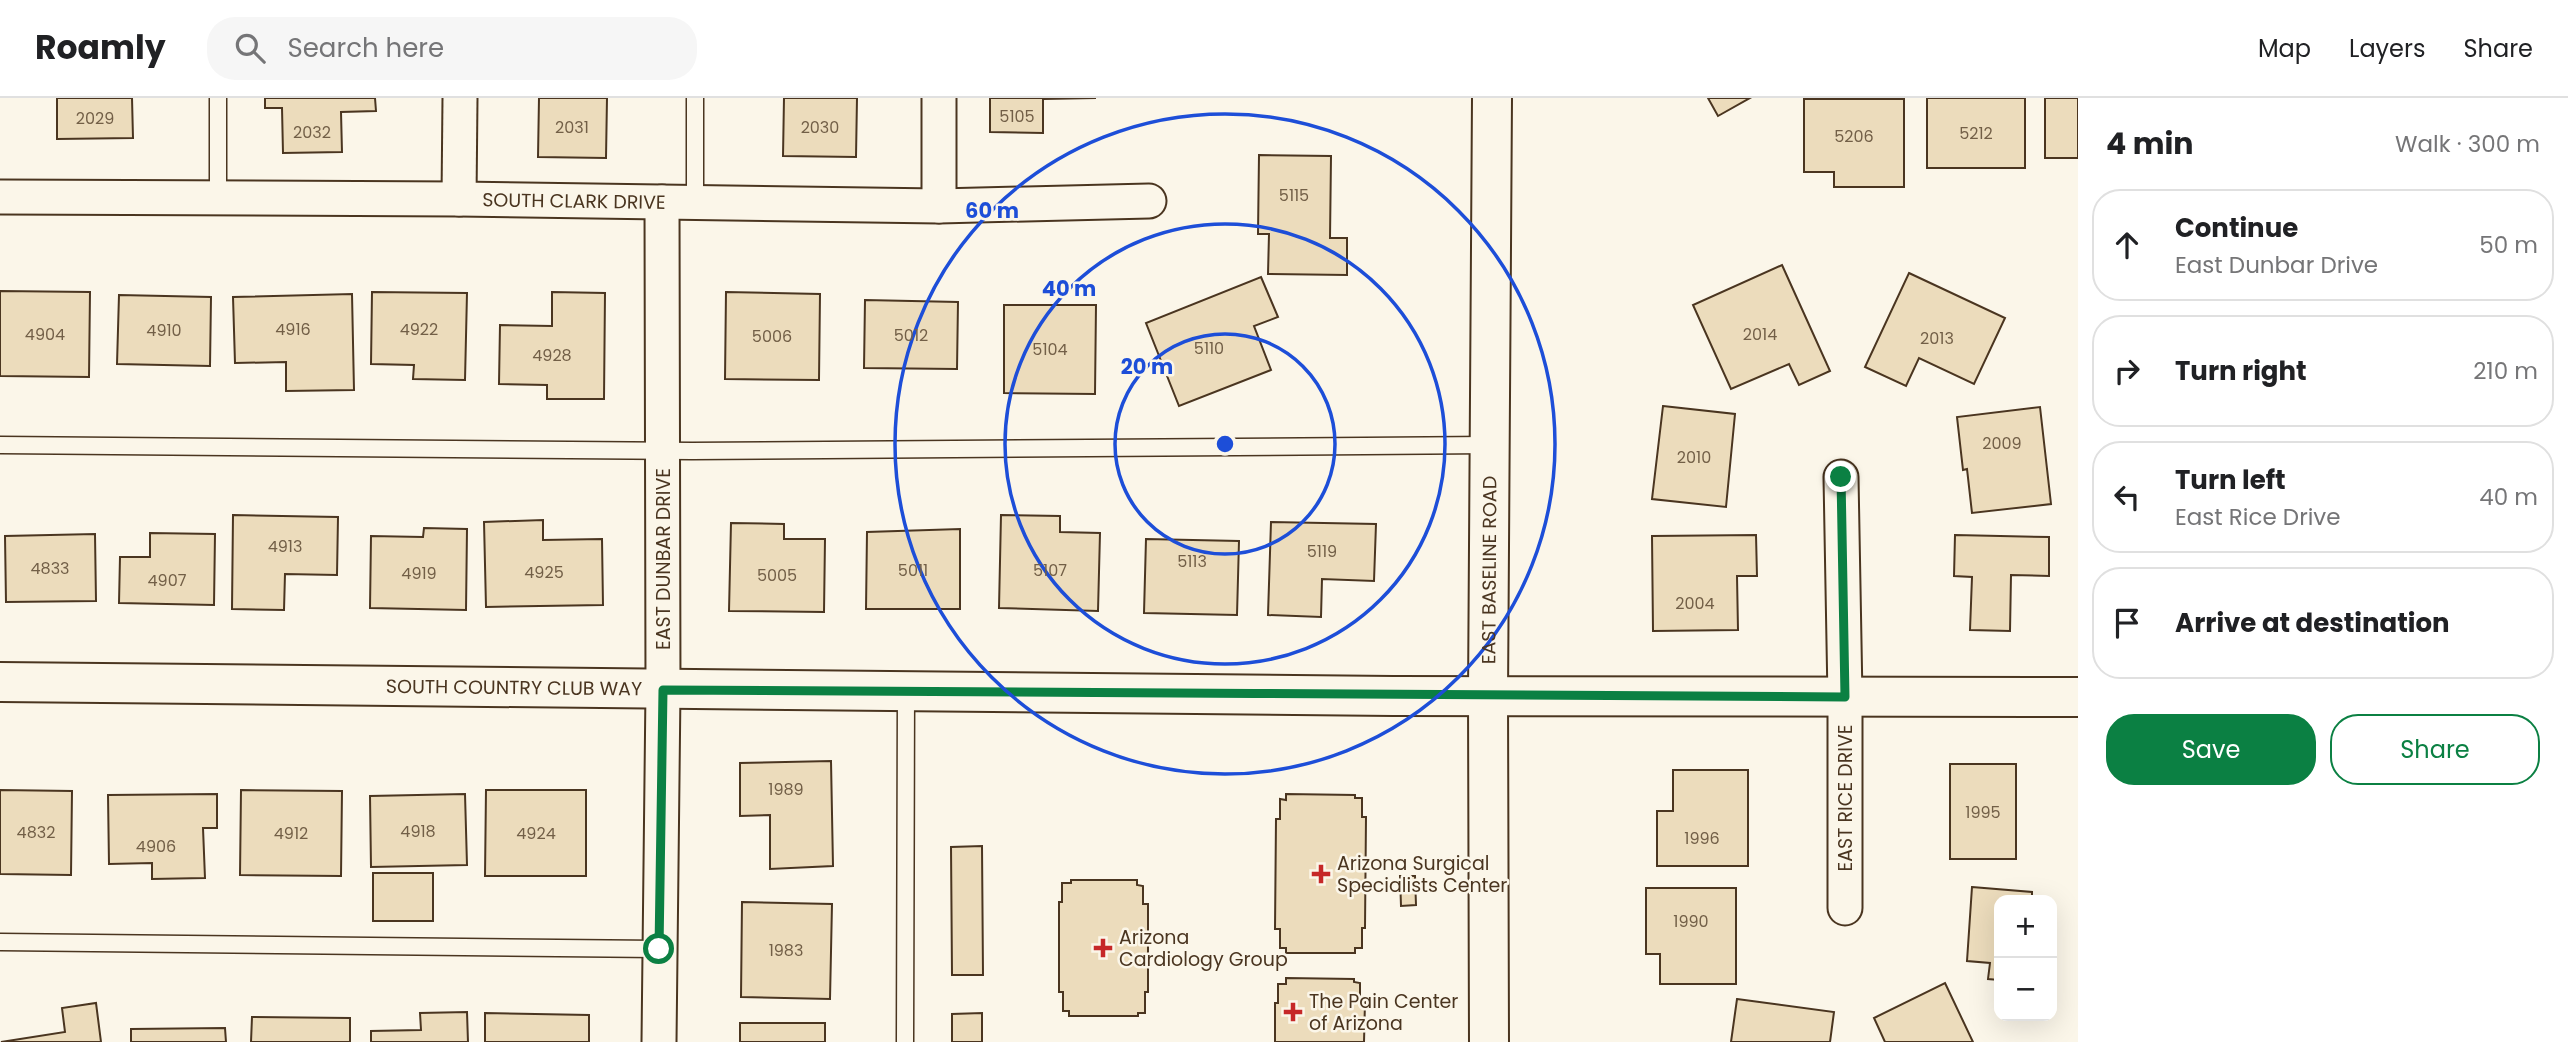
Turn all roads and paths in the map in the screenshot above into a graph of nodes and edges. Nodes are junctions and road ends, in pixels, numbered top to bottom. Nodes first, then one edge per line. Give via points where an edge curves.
1 (218, 98) edge
2 (460, 98) edge
3 (695, 98) edge
4 (939, 98) edge
5 (1492, 98) edge
6 (0, 197) edge
7 (218, 197) junction
8 (459, 199) junction
9 (1149, 201) dead end
10 (662, 202) junction
11 (695, 202) junction
12 (939, 206) junction
13 (1490, 445) junction
14 (0, 446) edge
15 (663, 451) junction
16 (1841, 477) dead end
17 (0, 682) edge
18 (906, 689) junction
19 (663, 690) junction
20 (1488, 696) junction
21 (1845, 697) junction
22 (2078, 697) edge
23 (1845, 908) dead end
24 (0, 942) edge
25 (659, 949) junction
26 (659, 1042) edge
27 (905, 1042) edge
28 (1489, 1042) edge

1 - 7 lane
2 - 8 street
3 - 11 lane
4 - 12 street
5 - 13 street, EAST BASELINE ROAD
6 - 7 street, SOUTH CLARK DRIVE
7 - 8 street, SOUTH CLARK DRIVE
8 - 10 street, SOUTH CLARK DRIVE
9 - 12 street, SOUTH CLARK DRIVE
10 - 11 street, SOUTH CLARK DRIVE
10 - 15 street, EAST DUNBAR DRIVE
11 - 12 street, SOUTH CLARK DRIVE
13 - 15 lane
13 - 20 street, EAST BASELINE ROAD
14 - 15 lane
15 - 19 street, EAST DUNBAR DRIVE
16 - 21 street, EAST RICE DRIVE
17 - 19 street, SOUTH COUNTRY CLUB WAY
18 - 19 street, SOUTH COUNTRY CLUB WAY
18 - 20 street, SOUTH COUNTRY CLUB WAY
18 - 27 lane
19 - 25 street, EAST DUNBAR DRIVE
20 - 21 street, SOUTH COUNTRY CLUB WAY
20 - 28 street, EAST BASELINE ROAD
21 - 22 street, SOUTH COUNTRY CLUB WAY
21 - 23 street, EAST RICE DRIVE
24 - 25 lane
25 - 26 street, EAST DUNBAR DRIVE

